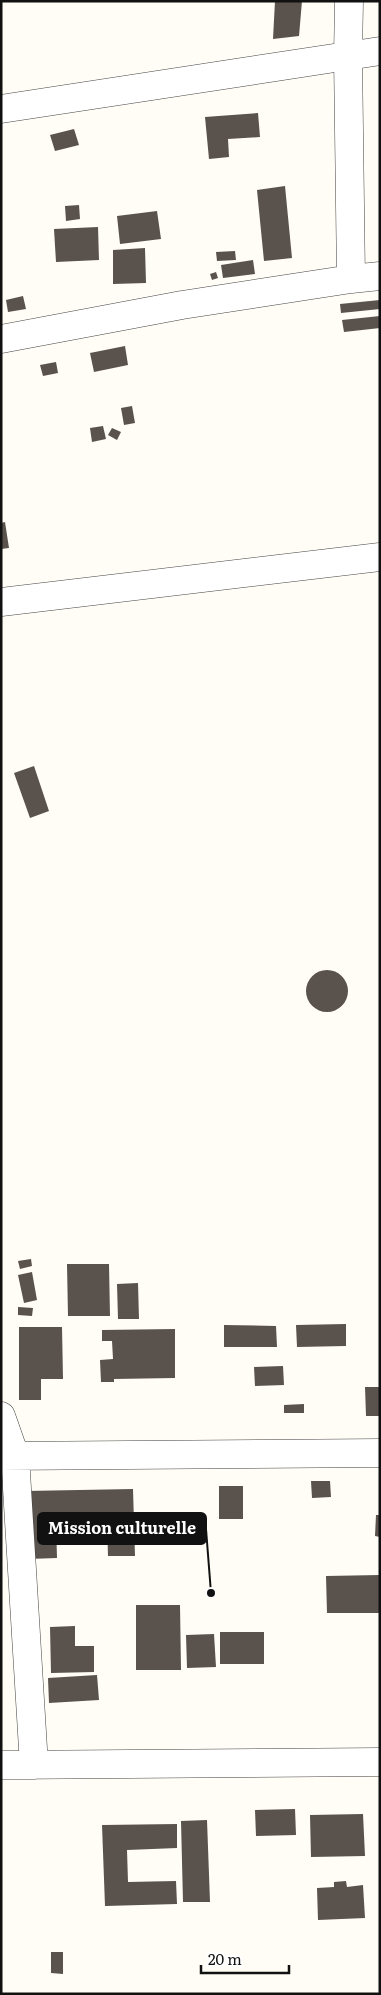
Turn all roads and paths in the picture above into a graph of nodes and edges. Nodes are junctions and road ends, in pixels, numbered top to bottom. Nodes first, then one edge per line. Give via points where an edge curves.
1 (349, 1) edge
2 (380, 51) edge
3 (348, 56) junction
4 (1, 109) edge
5 (380, 276) edge
6 (351, 279) junction
7 (1, 339) edge
8 (380, 557) edge
9 (1, 602) edge
10 (1, 1416) edge
11 (380, 1453) edge
12 (8, 1456) edge
13 (380, 1762) edge
14 (1, 1765) edge
15 (34, 1765) junction

1 - 3 street
2 - 3 street
3 - 4 street
3 - 6 street
5 - 6 street
6 - 7 street
8 - 9 street
10 - 12 street
11 - 12 street
12 - 15 street
13 - 15 street
14 - 15 street

